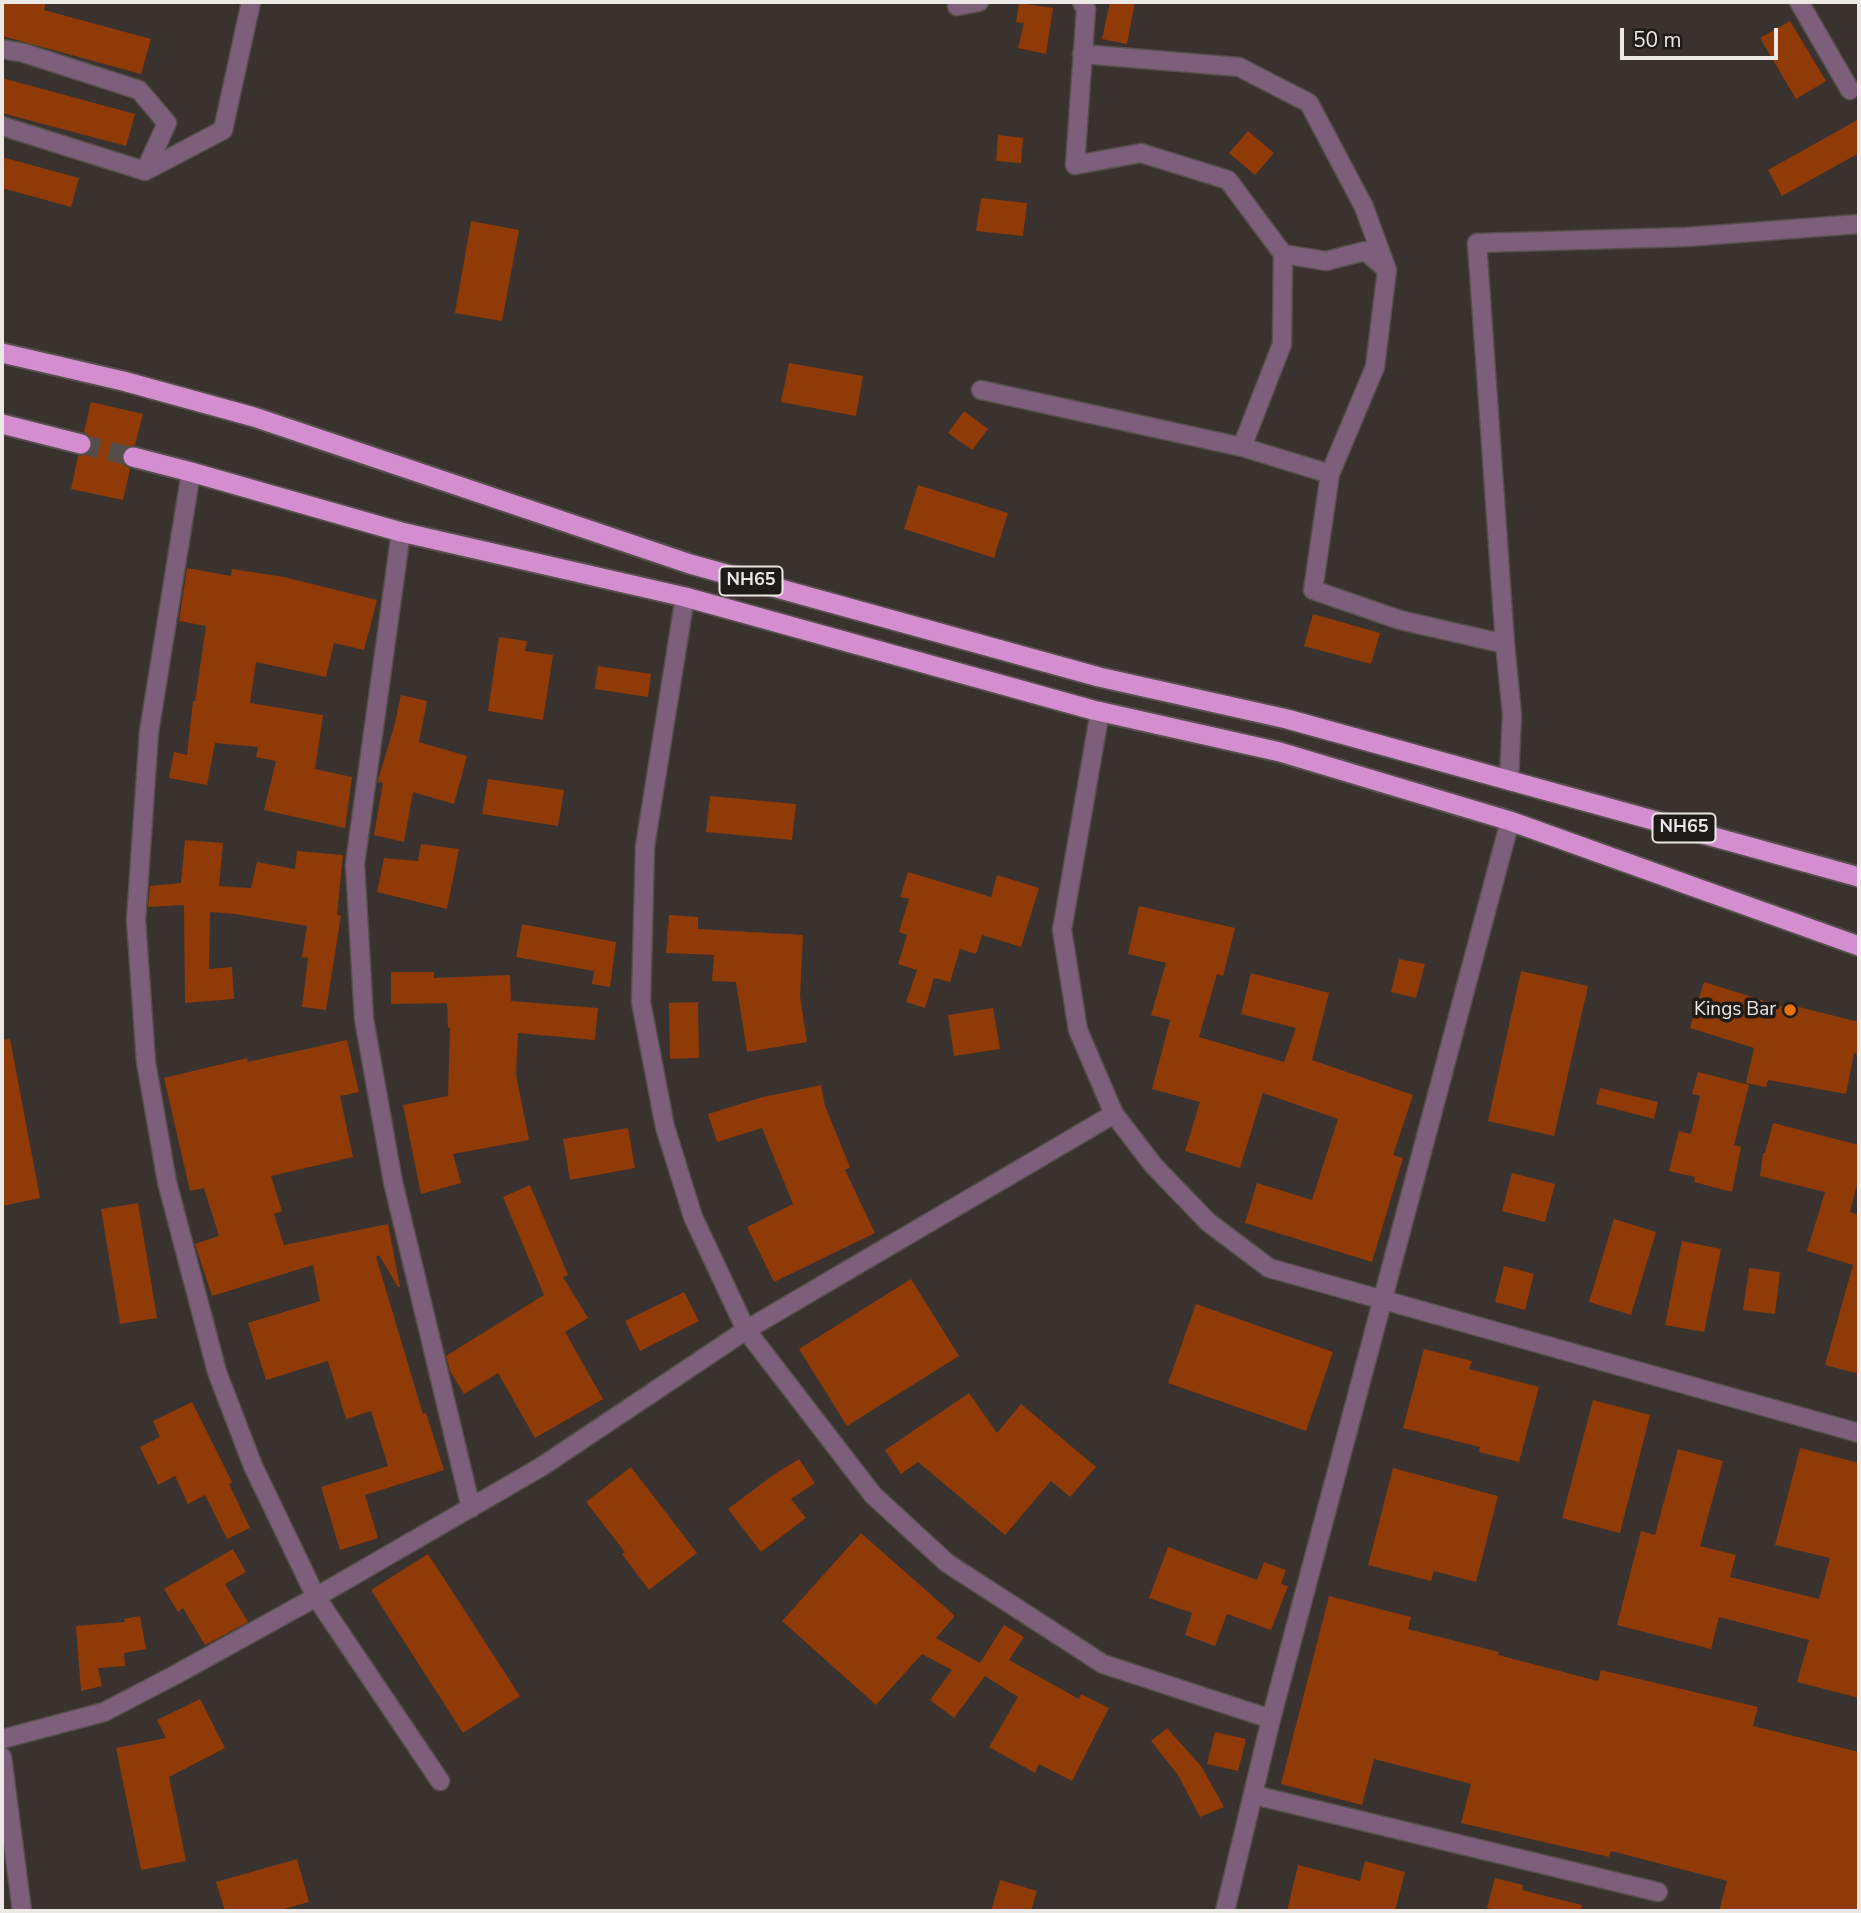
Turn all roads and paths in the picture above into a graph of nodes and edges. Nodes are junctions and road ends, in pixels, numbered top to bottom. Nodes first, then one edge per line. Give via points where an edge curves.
1 (251, 2) edge
2 (979, 2) edge
3 (1082, 2) edge
4 (1799, 2) edge
5 (957, 6) dead end
6 (2, 50) edge
7 (1082, 54) junction
8 (1850, 90) dead end
9 (2, 126) edge
10 (145, 172) junction
11 (1859, 224) edge
12 (1283, 254) junction
13 (1387, 270) junction
14 (2, 353) edge
15 (981, 390) dead end
16 (2, 424) edge
17 (81, 444) tunnel mouth
18 (1242, 447) junction
19 (133, 457) tunnel mouth
20 (191, 472) junction
21 (1330, 474) junction
22 (401, 532) junction
23 (685, 597) junction
24 (1505, 644) junction
25 (1100, 711) junction
26 (1509, 780) junction
27 (1510, 821) junction
28 (1859, 877) edge
29 (1859, 946) edge
30 (1114, 1114) junction
31 (1382, 1301) junction
32 (746, 1329) junction
33 (1859, 1433) edge
34 (471, 1508) junction
35 (316, 1597) junction
36 (1272, 1719) junction
37 (2, 1739) edge
38 (2, 1757) edge
39 (440, 1781) dead end
40 (1254, 1795) junction
41 (1658, 1892) dead end
42 (22, 1911) edge
43 (1224, 1911) edge

1 - 10 street via 223,130
2 - 5 street
3 - 7 street via 1086,9
4 - 8 street
6 - 10 street via 139,90 167,123
7 - 12 street via 1074,165 1141,153 1228,180
7 - 13 street via 1239,67 1309,103 1364,207
9 - 10 street
11 - 24 street via 1686,237 1477,243
12 - 13 street via 1326,261 1365,251
12 - 18 street via 1282,344
13 - 21 street via 1375,367
14 - 26 highway, NH65 via 254,417 690,564 1099,677 1287,719
15 - 18 street
16 - 17 highway
18 - 21 street
19 - 20 highway, NH65
20 - 22 highway, NH65
20 - 35 street via 149,732 136,920 146,1062 167,1182 217,1372 253,1466
21 - 24 street via 1312,590 1400,620
22 - 23 highway, NH65
22 - 34 street via 355,864 364,1019 393,1182
23 - 25 highway, NH65
23 - 32 street via 645,846 641,1002 665,1127 693,1217
24 - 26 street via 1512,715
25 - 27 highway, NH65 via 1280,752
25 - 30 street via 1062,930 1078,1030
26 - 28 highway, NH65
27 - 29 highway, NH65
27 - 31 street
30 - 31 street via 1154,1166 1208,1222 1269,1268
30 - 32 street
31 - 33 street
31 - 36 street
32 - 34 street via 541,1467
32 - 36 street via 873,1494 947,1563 1103,1664
34 - 35 street
35 - 37 street via 103,1712
35 - 39 street
36 - 40 street
38 - 42 street
40 - 41 street
40 - 43 street

